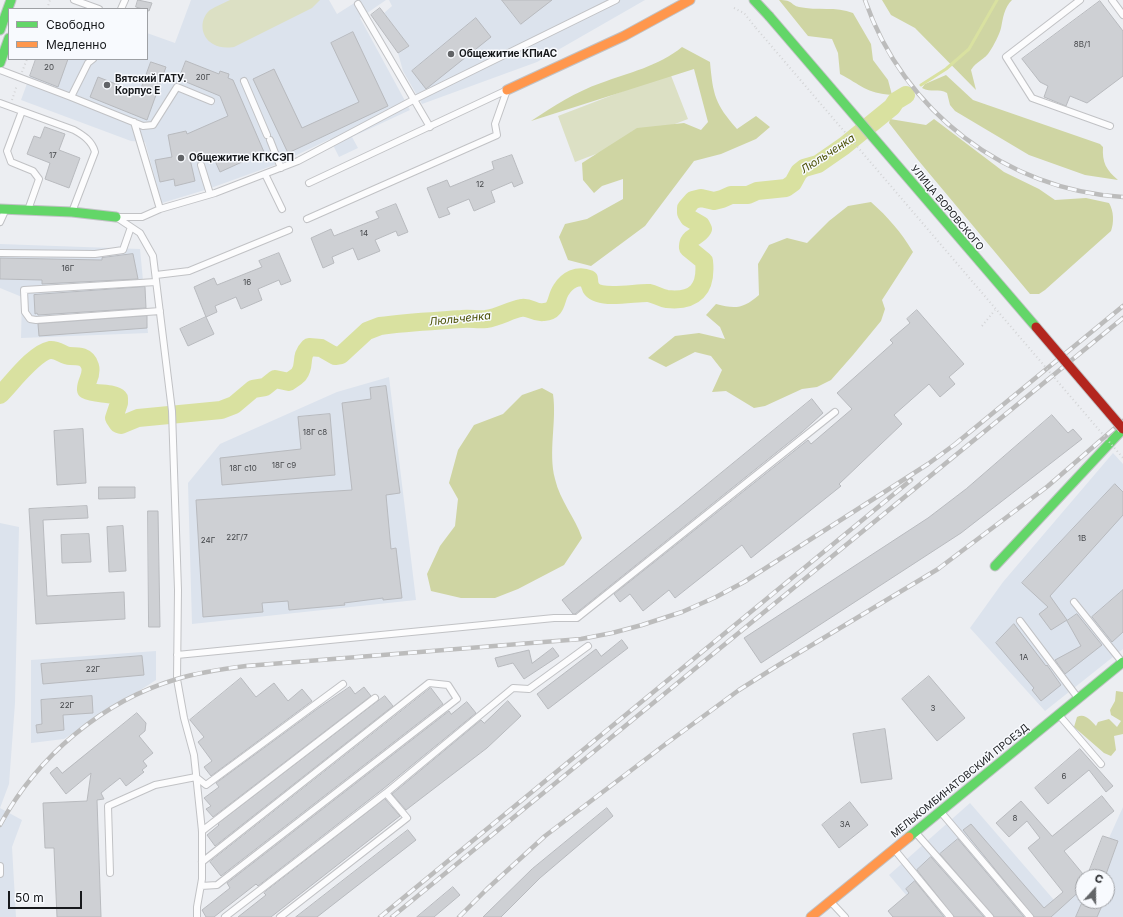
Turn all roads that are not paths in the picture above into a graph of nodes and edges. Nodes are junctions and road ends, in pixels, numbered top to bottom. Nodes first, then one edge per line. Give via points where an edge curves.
1 (74, 0) edge
2 (616, 0) edge
3 (690, 0) edge
4 (754, 0) edge
5 (1080, 0) edge
6 (1112, 0) edge
7 (358, 4) dead end
8 (8, 8) edge
9 (96, 8) edge
10 (1123, 15) edge
11 (0, 30) edge
12 (8, 41) edge
13 (92, 60) edge
14 (0, 63) edge
15 (0, 70) edge
16 (244, 81) dead end
17 (507, 90) junction
18 (71, 97) junction
19 (414, 100) junction
20 (211, 101) dead end
21 (0, 103) edge
22 (22, 111) junction
23 (134, 122) junction
24 (1110, 126) dead end
25 (430, 127) junction
26 (201, 165) dead end
27 (281, 168) junction
28 (265, 174) junction
29 (309, 183) dead end
30 (210, 194) junction
31 (3, 209) edge
32 (160, 209) junction
33 (282, 209) dead end
34 (28, 210) junction
35 (72, 212) junction
36 (116, 217) junction
37 (307, 219) dead end
38 (0, 222) edge
39 (132, 227) junction
40 (289, 230) dead end
41 (0, 253) edge
42 (156, 274) junction
43 (156, 282) junction
44 (160, 311) junction
45 (835, 412) dead end
46 (1123, 429) edge
47 (995, 566) dead end
48 (1074, 602) dead end
49 (1020, 622) dead end
50 (588, 646) dead end
51 (177, 655) junction
52 (1123, 662) edge
53 (343, 684) dead end
54 (375, 698) dead end
55 (1078, 699) junction
56 (1059, 715) junction
57 (1101, 764) dead end
58 (196, 777) junction
59 (386, 793) junction
60 (940, 811) junction
61 (202, 831) junction
62 (915, 832) junction
63 (894, 850) junction
64 (202, 862) junction
65 (0, 866) edge
66 (110, 873) dead end
67 (0, 874) edge
68 (201, 886) junction
69 (830, 901) junction
70 (198, 917) edge
71 (225, 917) edge
72 (280, 917) edge
73 (811, 917) edge
74 (845, 917) edge
75 (950, 917) edge
76 (990, 917) edge
77 (1030, 917) edge

1 - 9 lane
2 - 19 lane
3 - 17 main road via 624,36
4 - 46 main road, УЛИЦА ВОРОВСКОГО, bridge
5 - 24 lane via 1006,57 1032,98
6 - 10 lane
7 - 19 lane
8 - 11 main road
12 - 14 main road
13 - 18 lane
15 - 18 lane
16 - 27 lane
17 - 25 lane
17 - 37 lane via 495,124 496,136
18 - 23 lane
19 - 25 lane
19 - 27 lane
20 - 23 lane via 177,88 154,125 143,126
21 - 22 lane
22 - 34 lane via 7,151 11,162 33,171 39,179
22 - 35 lane via 74,130 94,146 95,152
23 - 32 lane
25 - 29 lane
26 - 30 lane
27 - 28 lane
28 - 30 lane
28 - 33 lane
30 - 32 lane
31 - 34 main road
31 - 38 lane
32 - 36 lane via 142,217
34 - 35 main road
35 - 36 main road
36 - 39 lane
39 - 41 lane via 124,250 95,254
39 - 42 lane via 140,233 153,256
40 - 42 lane via 189,271
42 - 43 lane
43 - 44 lane
43 - 44 lane via 24,290 25,312 30,319 36,320
44 - 51 lane via 174,430
45 - 51 lane via 577,618 554,618
46 - 47 main road
48 - 52 lane
49 - 55 lane
50 - 59 lane via 530,689 513,688
51 - 58 lane via 177,679 194,755
52 - 55 main road, МЕЛЬКОМБИНАТОВСКИЙ ПРОЕЗД
53 - 58 lane via 206,785
54 - 61 lane
55 - 56 main road, МЕЛЬКОМБИНАТОВСКИЙ ПРОЕЗД
56 - 57 lane
56 - 60 main road, МЕЛЬКОМБИНАТОВСКИЙ ПРОЕЗД
58 - 61 lane
58 - 66 lane via 155,785 108,806
59 - 71 lane
59 - 72 lane via 407,818
60 - 62 main road, МЕЛЬКОМБИНАТОВСКИЙ ПРОЕЗД
60 - 77 lane
61 - 64 lane
62 - 63 main road, МЕЛЬКОМБИНАТОВСКИЙ ПРОЕЗД
62 - 76 lane
63 - 69 main road, МЕЛЬКОМБИНАТОВСКИЙ ПРОЕЗД
63 - 75 lane
64 - 68 lane
64 - 68 lane via 429,683 448,685 457,698 217,885
65 - 67 lane
68 - 70 lane
69 - 73 main road, МЕЛЬКОМБИНАТОВСКИЙ ПРОЕЗД
69 - 74 lane

